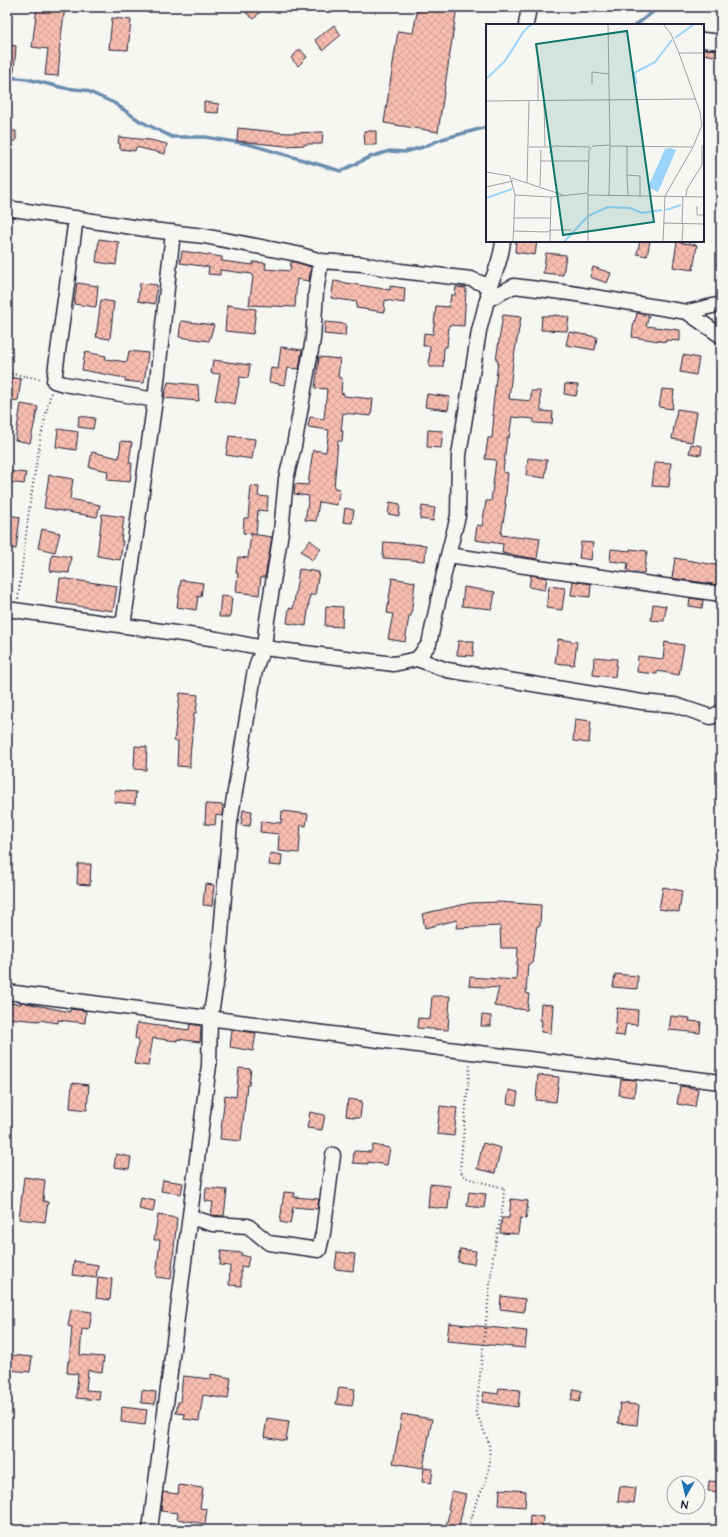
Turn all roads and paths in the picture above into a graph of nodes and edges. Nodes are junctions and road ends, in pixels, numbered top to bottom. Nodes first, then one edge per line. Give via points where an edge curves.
1 (529, 7) edge
2 (526, 24) edge
3 (704, 40) edge
4 (721, 42) edge
5 (7, 208) edge
6 (76, 218) junction
7 (173, 232) junction
8 (503, 242) edge
9 (321, 261) junction
10 (488, 286) junction
11 (487, 300) junction
12 (721, 304) edge
13 (687, 312) junction
14 (721, 336) edge
15 (7, 373) edge
16 (54, 381) junction
17 (155, 400) junction
18 (448, 555) junction
19 (721, 594) edge
20 (11, 609) edge
21 (123, 626) junction
22 (264, 648) junction
23 (417, 660) junction
24 (721, 712) edge
25 (7, 992) edge
26 (210, 1019) junction
27 (471, 1052) junction
28 (721, 1082) edge
29 (333, 1155) dead end
30 (190, 1217) junction
31 (150, 1530) edge
32 (468, 1530) edge

1 - 2 street
3 - 4 street
5 - 6 street
6 - 7 street
6 - 16 street
7 - 9 street via 246,243
7 - 17 street
8 - 10 street via 495,274
9 - 10 street via 471,279
9 - 22 street via 313,339 286,480
10 - 11 street
11 - 13 street via 514,286
11 - 18 street via 479,331 459,454 458,516
12 - 13 street
13 - 14 street
15 - 16 path
16 - 17 street
16 - 20 path via 41,436 30,502 20,590
17 - 21 street
18 - 19 street
18 - 23 street via 428,644
20 - 21 street
21 - 22 street
22 - 23 street via 394,664
22 - 26 street via 254,675 230,822 218,971
23 - 24 street via 447,670 642,702 675,705 711,717
25 - 26 street
26 - 27 street
26 - 30 street via 208,1065
27 - 28 street
27 - 32 path via 460,1170 463,1176 470,1179 504,1188 493,1258 476,1412 489,1443 490,1462 486,1482
29 - 30 street via 319,1250 269,1243 248,1226 213,1224
30 - 31 street

